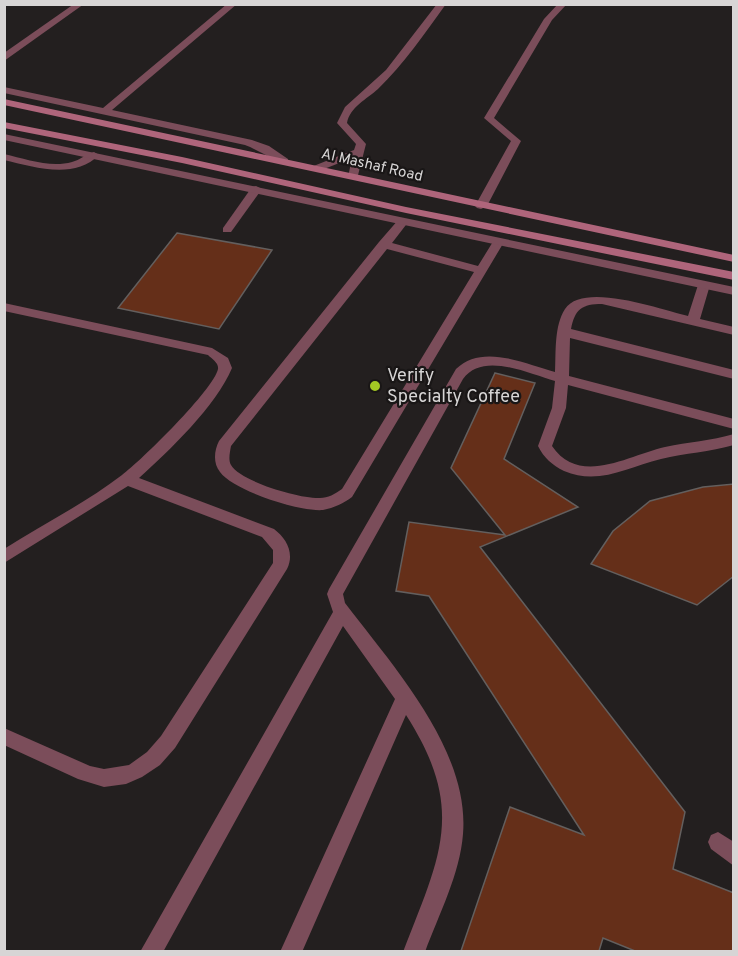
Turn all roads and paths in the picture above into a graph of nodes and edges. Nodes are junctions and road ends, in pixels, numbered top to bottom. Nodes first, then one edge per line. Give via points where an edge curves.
1 (80, 4) edge
2 (442, 4) edge
3 (563, 4) edge
4 (230, 7) edge
5 (4, 58) edge
6 (4, 90) edge
7 (4, 102) edge
8 (104, 112) junction
9 (4, 125) edge
10 (4, 137) edge
11 (359, 152) junction
12 (94, 155) junction
13 (4, 157) edge
14 (284, 161) junction
15 (315, 169) junction
16 (353, 177) junction
17 (256, 189) junction
18 (481, 206) junction
19 (403, 221) junction
20 (227, 230) dead end
21 (498, 242) junction
22 (383, 244) junction
23 (734, 260) edge
24 (480, 270) junction
25 (734, 276) edge
26 (704, 285) junction
27 (734, 291) edge
28 (4, 307) edge
29 (693, 321) junction
30 (734, 331) edge
31 (565, 332) junction
32 (734, 375) edge
33 (563, 379) junction
34 (734, 424) edge
35 (734, 439) edge
36 (126, 480) junction
37 (4, 557) edge
38 (342, 612) junction
39 (405, 696) junction
40 (4, 736) edge
41 (718, 842) dead end
42 (734, 856) edge
43 (151, 951) edge
44 (291, 951) edge
45 (414, 951) edge

1 - 5 street
2 - 11 street via 384,76 345,113 342,123 360,141
3 - 18 street via 548,19 489,118 516,141
4 - 8 street
6 - 8 street
7 - 14 street, Al Mashaf Road
8 - 14 street via 248,142
9 - 25 street, Al Mashaf Road
10 - 12 street
11 - 15 street
11 - 16 street
12 - 13 street via 83,164 57,168
12 - 17 street
14 - 15 street, Al Mashaf Road
15 - 16 street, Al Mashaf Road
16 - 18 street, Al Mashaf Road
17 - 19 street
17 - 20 street
18 - 23 street, Al Mashaf Road
19 - 21 street
19 - 22 street
21 - 24 street
21 - 26 street
22 - 24 street
22 - 24 street via 224,445 225,468 235,478 309,504 323,504 346,493
26 - 27 street
26 - 29 street
28 - 36 street via 204,350 223,361 224,374 220,380 167,444
29 - 30 street
29 - 31 street via 591,300 569,312
31 - 32 street
31 - 33 street
33 - 34 street
33 - 35 street via 560,406 545,446 551,456 577,471 596,474 648,457
33 - 38 street via 496,361 477,362 462,369 339,584 335,594
36 - 37 street
36 - 40 street via 268,533 281,546 281,564 158,756 144,767 119,776 93,776
38 - 39 street
38 - 43 street
39 - 44 street
39 - 45 street via 446,774 454,812 450,852
41 - 42 street

